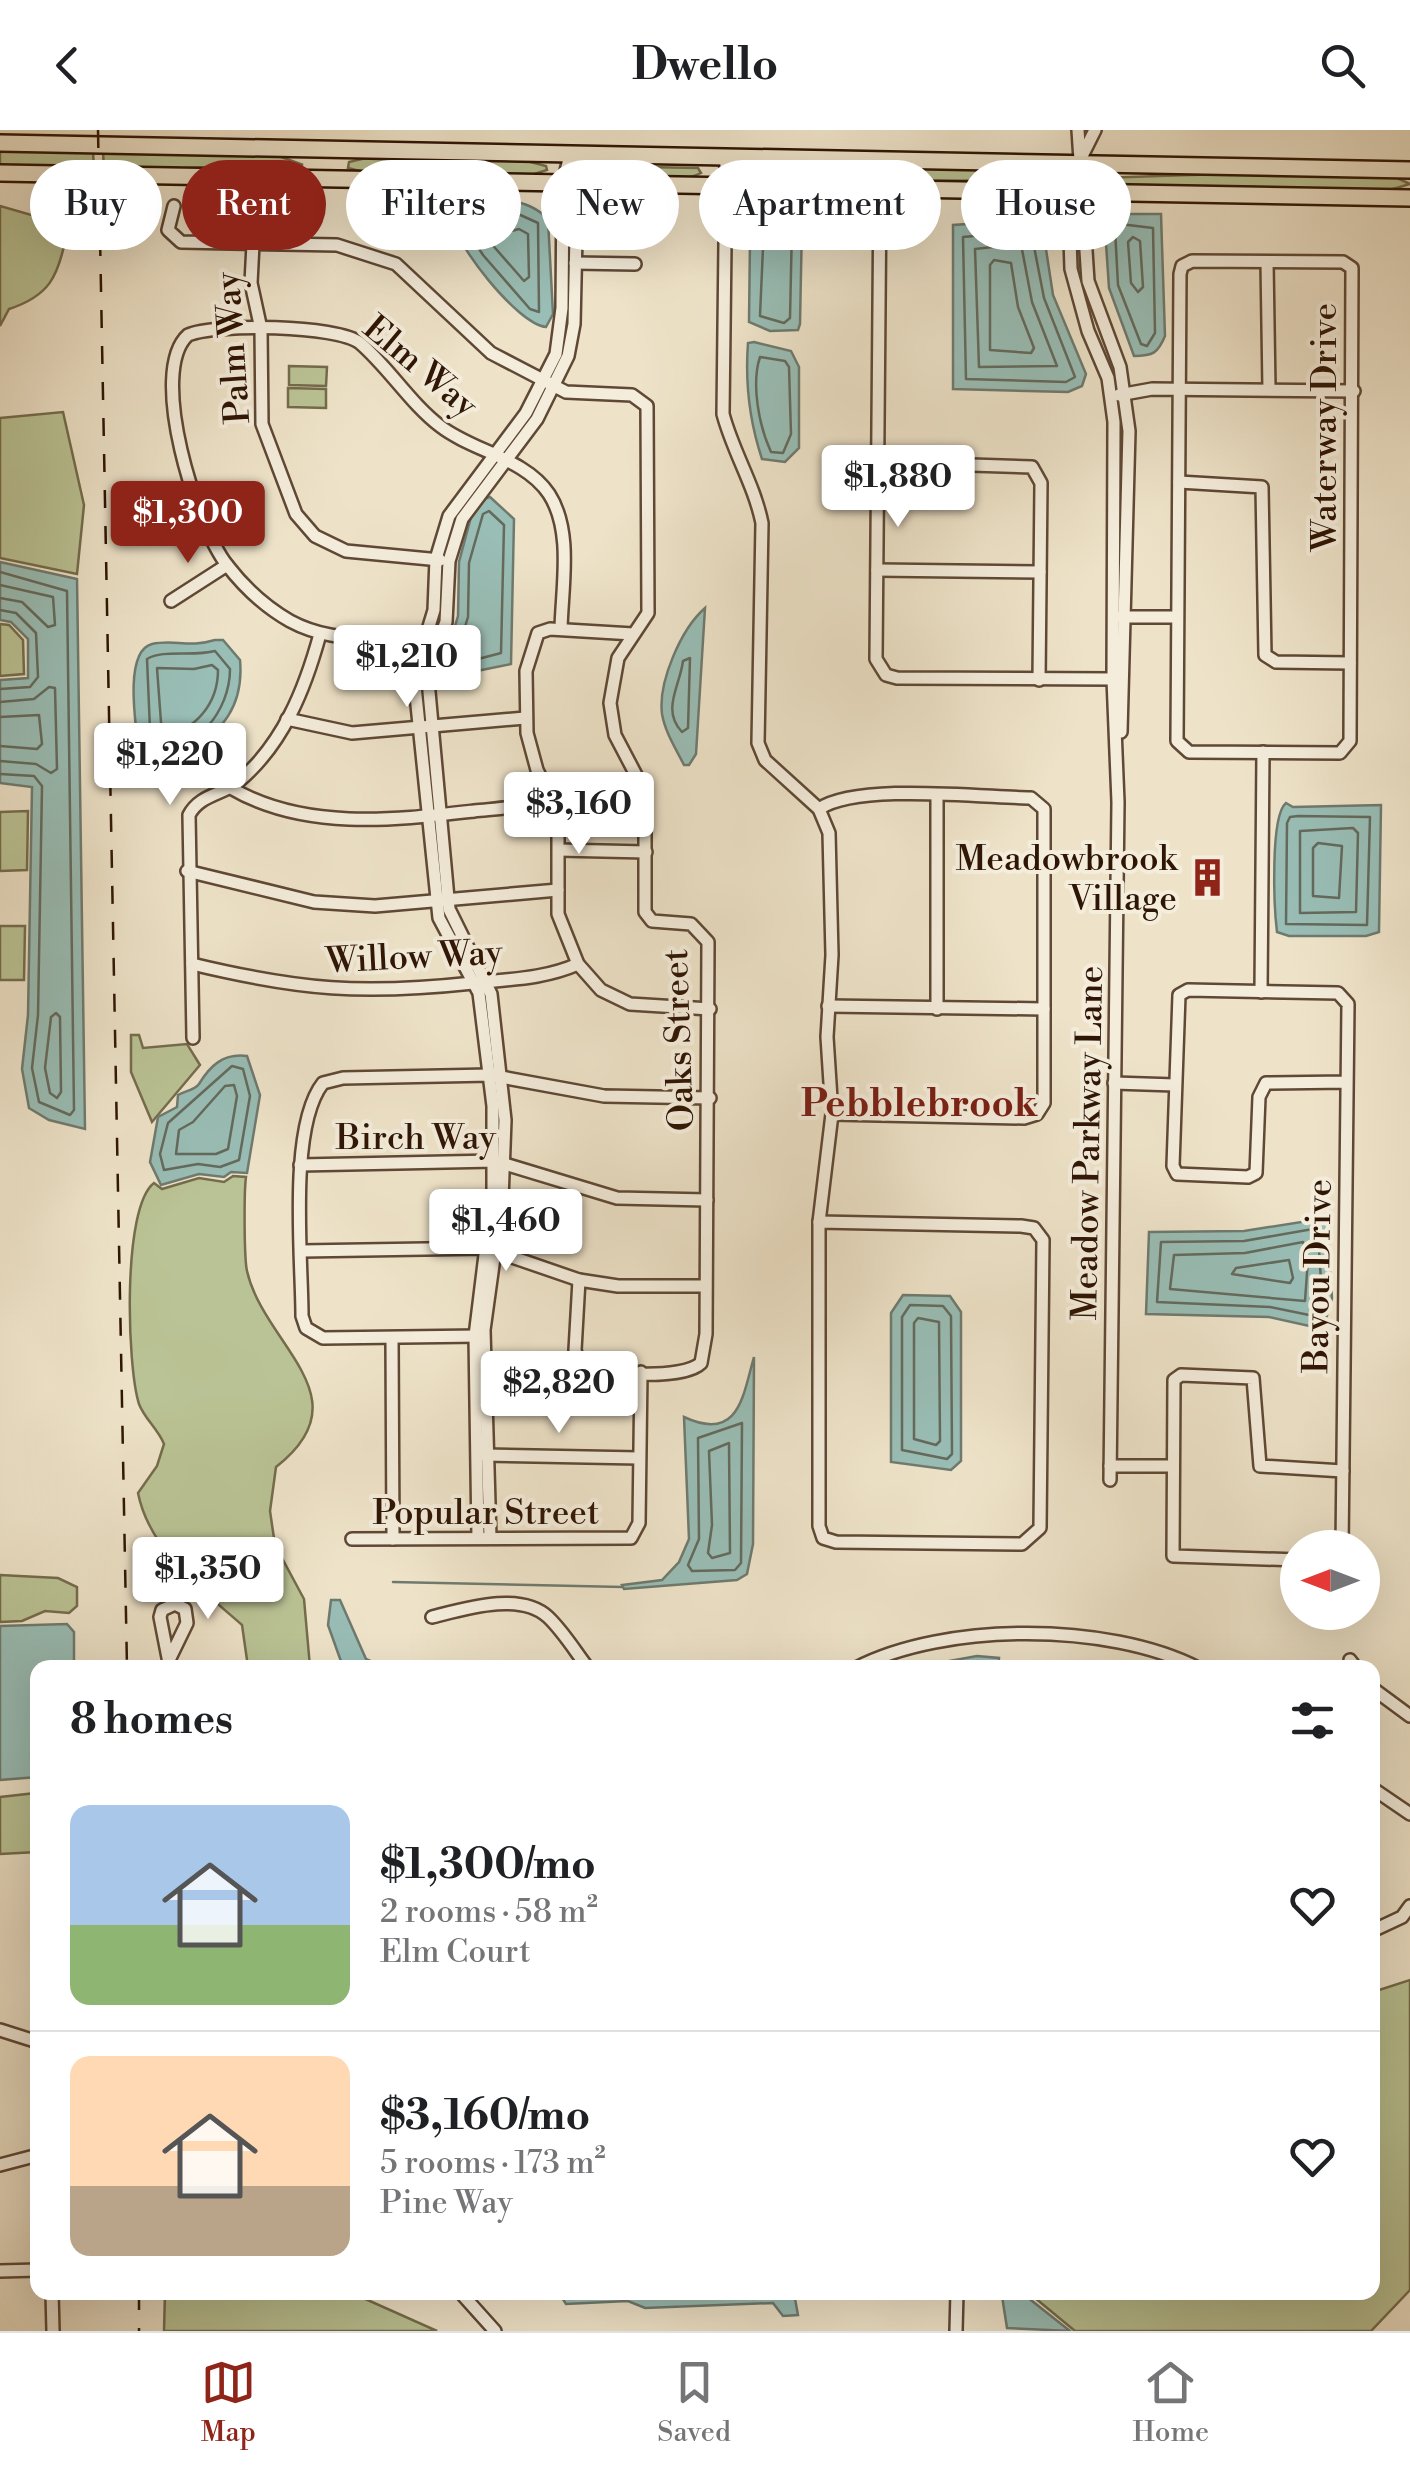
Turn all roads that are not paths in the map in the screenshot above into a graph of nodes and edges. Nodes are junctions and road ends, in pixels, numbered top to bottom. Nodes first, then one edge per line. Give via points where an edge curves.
1 (1078, 130) edge
2 (1095, 130) edge
3 (0, 143) edge
4 (570, 155) junction
5 (726, 158) joint
6 (570, 160) edge
7 (1078, 160) edge
8 (1080, 160) edge
9 (961, 162) edge
10 (1131, 165) edge
11 (1410, 170) edge
12 (0, 173) edge
13 (541, 182) edge
14 (1131, 193) edge
15 (1410, 198) edge
16 (174, 206) dead end
17 (182, 240) edge
18 (326, 245) edge
19 (253, 250) edge
20 (569, 250) edge
21 (574, 250) edge
22 (725, 250) edge
23 (880, 250) edge
24 (1085, 250) edge
25 (1267, 262) junction
26 (575, 263) junction
27 (635, 264) dead end
28 (569, 283) junction
29 (262, 330) junction
30 (551, 384) junction
31 (1269, 388) junction
32 (1181, 389) junction
33 (1354, 392) junction
34 (1119, 395) junction
35 (498, 458) junction
36 (878, 462) junction
37 (1179, 482) junction
38 (443, 560) junction
39 (227, 565) junction
40 (877, 570) junction
41 (1040, 572) junction
42 (171, 601) dead end
43 (1177, 617) junction
44 (1120, 618) junction
45 (561, 629) junction
46 (320, 634) junction
47 (633, 634) junction
48 (427, 646) junction
49 (1350, 662) junction
50 (1113, 678) junction
51 (1039, 680) junction
52 (525, 718) junction
53 (287, 719) junction
54 (425, 729) junction
55 (1118, 746) junction
56 (1263, 752) junction
57 (232, 788) junction
58 (548, 792) junction
59 (937, 796) junction
60 (819, 809) junction
61 (433, 815) junction
62 (559, 850) junction
63 (646, 852) junction
64 (187, 871) junction
65 (558, 890) junction
66 (441, 900) junction
67 (192, 964) junction
68 (578, 964) junction
69 (482, 982) junction
70 (1260, 992) junction
71 (828, 1006) junction
72 (710, 1009) junction
73 (936, 1009) junction
74 (1044, 1009) junction
75 (193, 1038) dead end
76 (495, 1075) junction
77 (1347, 1082) junction
78 (1114, 1084) junction
79 (1175, 1085) junction
80 (710, 1098) junction
81 (832, 1114) junction
82 (499, 1162) junction
83 (300, 1165) junction
84 (707, 1200) junction
85 (819, 1222) junction
86 (491, 1248) junction
87 (302, 1251) junction
88 (578, 1280) junction
89 (706, 1286) junction
90 (480, 1336) junction
91 (392, 1338) junction
92 (641, 1372) junction
93 (482, 1455) junction
94 (640, 1458) junction
95 (1110, 1466) junction
96 (1172, 1466) junction
97 (1342, 1471) junction
98 (1110, 1480) dead end
99 (1342, 1530) edge
100 (484, 1538) junction
101 (352, 1539) dead end
102 (393, 1539) junction
103 (1280, 1559) edge
104 (432, 1617) dead end
105 (582, 1660) edge
106 (873, 1660) edge
107 (1179, 1660) edge
108 (1380, 1694) edge
109 (1410, 1716) edge
110 (1380, 1793) edge
111 (1410, 1814) edge
112 (1410, 1906) edge
113 (1380, 1928) edge
114 (0, 2030) edge
115 (30, 2039) edge
116 (30, 2157) edge
117 (0, 2165) edge
118 (30, 2270) edge
119 (0, 2271) edge
120 (52, 2300) edge
121 (467, 2300) edge
122 (956, 2300) edge
123 (53, 2331) edge
124 (495, 2331) edge
125 (956, 2331) edge

1 - 7 street, Meadow Parkway Lane
2 - 8 street
3 - 4 main road
4 - 5 main road
4 - 6 street
5 - 9 main road
10 - 11 main road
12 - 13 main road
14 - 15 main road
16 - 17 street, Oaks Street via 168,230
18 - 30 street, Oaks Street via 396,264 492,353
19 - 29 street, Palm Way via 251,283
20 - 28 street
21 - 26 street
22 - 60 street via 723,414 762,523 758,743 766,760
23 - 36 street
24 - 34 street, Meadow Parkway Lane
25 - 31 street
25 - 32 street, Waterway Drive via 1182,266
25 - 33 street, Waterway Drive via 1343,262 1352,268
26 - 27 street
26 - 28 street
28 - 30 street
29 - 35 street, Elm Way via 351,337 440,426
29 - 38 street, Palm Way via 262,424 300,522 322,542 346,550
29 - 39 street, Elm Way via 194,332 180,342 175,359 179,452
30 - 35 street
30 - 47 street, Oaks Street via 578,395 638,396 647,406 648,613
31 - 32 street
31 - 33 street
32 - 34 street
32 - 37 street, Waterway Drive
33 - 49 street, Waterway Drive
34 - 44 street, Meadow Parkway Lane via 1129,431
35 - 38 street
35 - 45 street, Elm Way via 536,479 558,512
36 - 40 street
36 - 41 street via 1032,467 1041,483
37 - 43 street, Waterway Drive
37 - 49 street via 1262,487 1265,654 1276,662
38 - 48 street via 449,608
39 - 42 street
39 - 46 street, Elm Way via 269,608
40 - 41 street
40 - 51 street via 876,659 886,675
41 - 51 street
43 - 44 street
43 - 56 street, Waterway Drive via 1180,748
44 - 50 street, Meadow Parkway Lane
44 - 55 street, Meadow Parkway Lane
45 - 47 street
45 - 52 street via 541,630 533,640
46 - 48 street, Elm Way
46 - 53 street
47 - 63 street, Oaks Street via 614,670 610,713 643,798
48 - 54 street via 414,676
49 - 56 street, Waterway Drive via 1347,749
50 - 51 street
50 - 55 street, Meadow Parkway Lane
52 - 54 street
52 - 58 street
53 - 54 street via 352,733
53 - 57 street via 262,761
54 - 61 street
55 - 78 street, Meadow Parkway Lane
56 - 70 street
57 - 61 street via 328,818
57 - 64 street via 192,810
58 - 61 street via 523,805
58 - 62 street via 558,813
59 - 60 street via 843,796
59 - 73 street
59 - 74 street via 1030,798 1044,809
60 - 71 street via 830,844
61 - 66 street
62 - 63 street
62 - 65 street
63 - 72 street, Oaks Street via 646,915 690,924 708,942
64 - 66 street via 314,902
64 - 67 street
65 - 66 street
65 - 68 street via 558,914
66 - 69 street via 447,940
67 - 69 street, Willow Way via 337,992
67 - 75 street
68 - 69 street, Willow Way via 547,976
68 - 72 street via 601,990 630,1004
69 - 76 street
70 - 77 street, Bayou Drive via 1344,997
70 - 79 street, Bayou Drive via 1179,994
71 - 73 street
71 - 81 street
72 - 80 street, Oaks Street
73 - 74 street
74 - 81 street via 1044,1103 1037,1114
76 - 80 street via 604,1096
76 - 82 street
76 - 83 street via 327,1080 314,1099
77 - 79 street, Bayou Drive via 1263,1084 1258,1166 1248,1177 1177,1174
77 - 97 street, Bayou Drive
78 - 79 street
78 - 95 street, Meadow Parkway Lane
80 - 84 street, Oaks Street
81 - 85 street
82 - 83 street, Birch Way
82 - 84 street, Birch Way via 617,1198
82 - 86 street
83 - 87 street
84 - 89 street, Oaks Street
85 - 85 street via 823,1538 1022,1544 1033,1539 1040,1528 1043,1240 1034,1228 1021,1226
86 - 87 street
86 - 88 street
86 - 90 street
87 - 91 street via 302,1316 310,1332 323,1338
88 - 89 street
88 - 92 street, Oaks Street via 579,1363 595,1373
89 - 92 street, Oaks Street via 701,1363 686,1372
90 - 91 street
90 - 93 street
91 - 102 street
92 - 94 street, Popular Street
93 - 94 street
93 - 100 street
94 - 100 street, Popular Street via 638,1529 632,1538
95 - 96 street
95 - 98 street, Meadow Parkway Lane
96 - 97 street, Bayou Drive via 1174,1380 1245,1375 1257,1385 1260,1466
96 - 103 street, Bayou Drive via 1173,1556
97 - 99 street, Bayou Drive
100 - 102 street, Popular Street
101 - 102 street, Popular Street
104 - 105 street via 476,1606 532,1608 546,1615
106 - 107 street via 901,1647 976,1636 1102,1638
108 - 109 street
110 - 111 street
112 - 113 street
114 - 115 street
116 - 117 street
118 - 119 street
120 - 123 street
121 - 124 street
122 - 125 street

